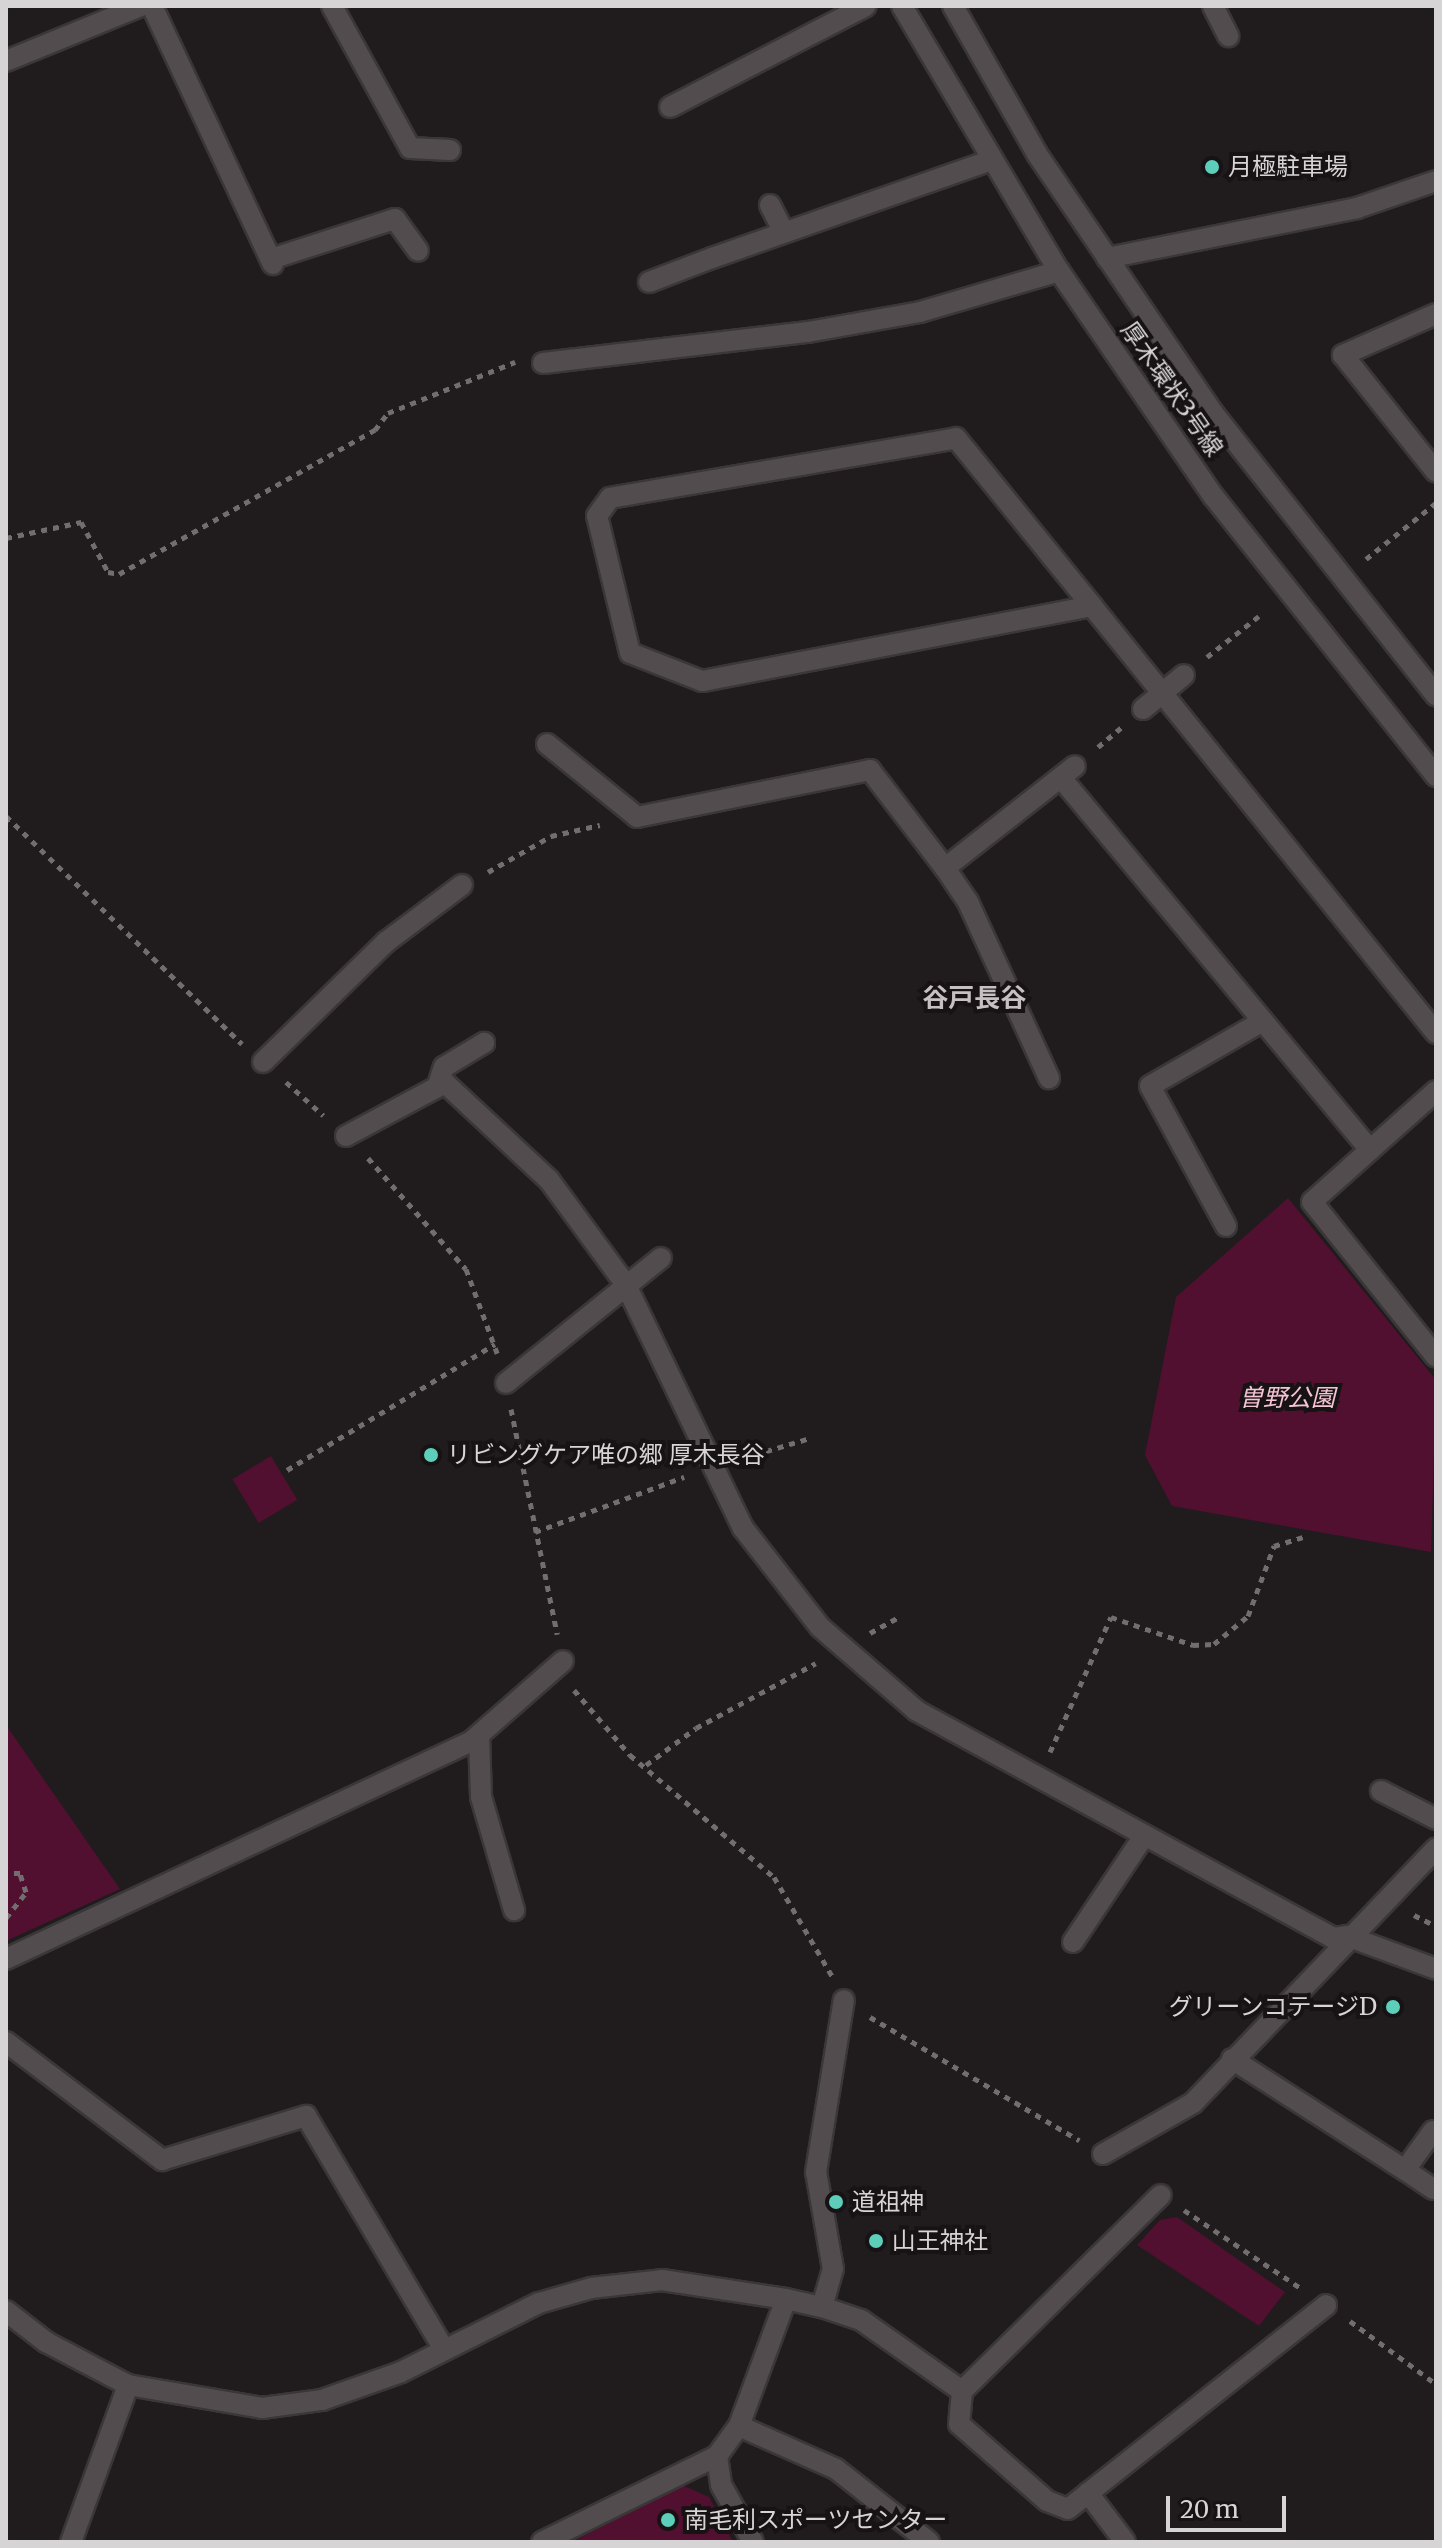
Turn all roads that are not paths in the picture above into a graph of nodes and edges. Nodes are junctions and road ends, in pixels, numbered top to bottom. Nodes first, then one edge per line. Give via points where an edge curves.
1 (141, 6) edge
2 (152, 6) edge
3 (332, 6) edge
4 (866, 6) edge
5 (902, 6) edge
6 (953, 6) edge
7 (1215, 7) edge
8 (1228, 36) dead end
9 (6, 61) edge
10 (670, 107) dead end
11 (450, 150) dead end
12 (989, 161) junction
13 (1436, 181) edge
14 (770, 205) dead end
15 (783, 231) junction
16 (418, 251) dead end
17 (1107, 258) junction
18 (1059, 271) junction
19 (649, 282) dead end
20 (1436, 314) edge
21 (543, 363) road end
22 (1436, 472) edge
23 (1092, 606) junction
24 (1184, 675) road end
25 (1161, 694) junction
26 (1436, 695) edge
27 (1143, 709) road end
28 (547, 744) dead end
29 (1436, 776) edge
30 (945, 868) junction
31 (462, 885) dead end
32 (1263, 1021) junction
33 (1436, 1033) edge
34 (484, 1043) dead end
35 (263, 1062) road end
36 (1049, 1078) dead end
37 (438, 1085) junction
38 (1436, 1091) edge
39 (346, 1136) road end
40 (1368, 1148) junction
41 (1226, 1226) dead end
42 (661, 1258) dead end
43 (626, 1285) junction
44 (1436, 1357) edge
45 (506, 1383) road end
46 (563, 1661) road end
47 (479, 1736) junction
48 (1381, 1791) dead end
49 (1436, 1819) edge
50 (1144, 1836) junction
51 (1436, 1849) edge
52 (514, 1910) dead end
53 (1347, 1936) junction
54 (1073, 1942) dead end
55 (6, 1959) edge
56 (1436, 1969) edge
57 (844, 2000) road end
58 (6, 2042) edge
59 (1232, 2059) junction
60 (1433, 2131) dead end
61 (1103, 2154) road end
62 (1405, 2170) junction
63 (1433, 2189) dead end
64 (1161, 2195) road end
65 (786, 2299) junction
66 (1326, 2305) road end
67 (822, 2307) junction
68 (6, 2311) edge
69 (444, 2349) junction
70 (128, 2385) junction
71 (962, 2391) junction
72 (739, 2426) junction
73 (717, 2456) junction
74 (1088, 2493) junction
75 (71, 2542) edge
76 (542, 2542) edge
77 (753, 2542) edge
78 (929, 2542) edge
79 (1125, 2542) edge

1 - 9 street
2 - 16 street via 272,261 395,219
3 - 11 street via 410,148
4 - 10 street
5 - 12 street, 厚木環状3号線
6 - 17 street, 厚木環状3号線
7 - 8 street
12 - 15 street
12 - 18 street, 厚木環状3号線
13 - 17 street via 1357,208
14 - 15 street
15 - 19 street
17 - 26 street, 厚木環状3号線 via 1213,413
18 - 21 street via 920,312 808,332
18 - 29 street, 厚木環状3号線 via 1214,497
20 - 22 street via 1343,355
23 - 23 street via 956,438 610,498 597,516 630,653 702,681
23 - 25 street
24 - 25 street
25 - 27 street
25 - 33 street
28 - 30 street via 637,817 870,770
30 - 32 street via 1068,773
30 - 36 street via 968,902
31 - 35 street via 386,942
32 - 40 street
32 - 41 street via 1150,1086
34 - 37 street via 444,1067
37 - 39 street
37 - 43 street via 445,1083 549,1180
38 - 40 street
40 - 44 street via 1312,1202
42 - 43 street
43 - 45 street
43 - 50 street via 743,1528 844,1647 917,1711
46 - 47 street
47 - 52 street via 481,1797
47 - 55 street
48 - 49 street
50 - 53 street via 1333,1938
50 - 54 street
51 - 53 street
53 - 56 street
53 - 59 street
57 - 67 street via 816,2172 833,2269
58 - 69 street via 162,2160 306,2116
59 - 61 street via 1193,2103
59 - 62 street
60 - 62 street
62 - 63 street
64 - 71 street
65 - 67 street
65 - 69 street via 677,2280 591,2288 539,2303
65 - 72 street
66 - 74 street
67 - 71 street via 861,2320
68 - 70 street via 46,2342
69 - 70 street via 322,2400 262,2408
70 - 75 street
71 - 74 street via 959,2424 1047,2501 1068,2509
72 - 73 street
72 - 78 street via 836,2469
73 - 76 street
73 - 77 street via 721,2485
74 - 79 street

